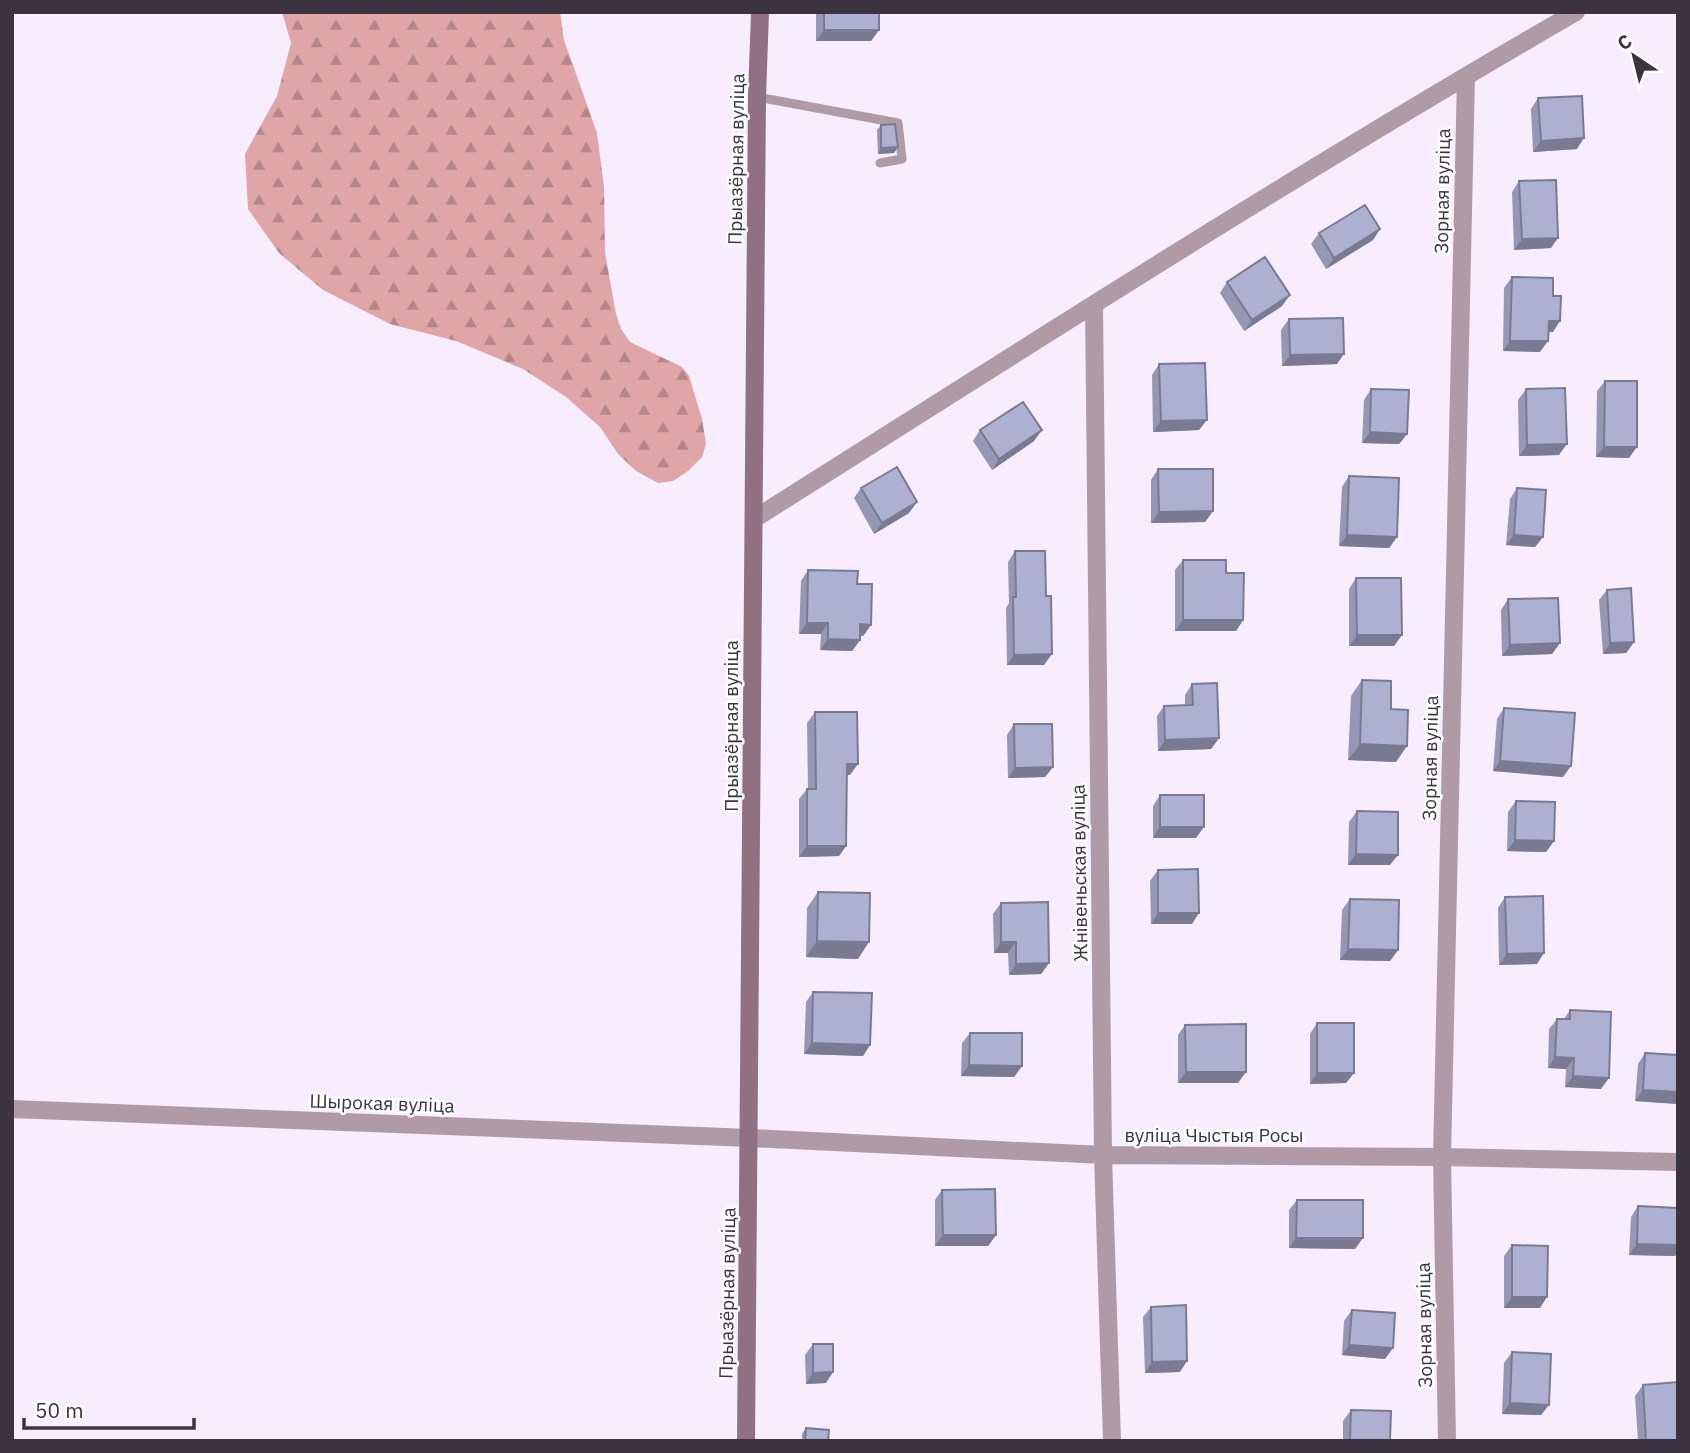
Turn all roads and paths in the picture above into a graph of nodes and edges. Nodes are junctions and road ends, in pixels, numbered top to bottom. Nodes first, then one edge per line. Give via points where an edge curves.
1 (760, 12) edge
2 (1576, 12) edge
3 (1466, 76) junction
4 (757, 97) junction
5 (880, 163) dead end
6 (1094, 304) junction
7 (754, 519) junction
8 (12, 1109) edge
9 (750, 1138) junction
10 (1103, 1155) junction
11 (1442, 1157) junction
12 (1678, 1162) edge
13 (746, 1441) edge
14 (1112, 1441) edge
15 (1447, 1441) edge

1 - 4 street, Прыазёрная вуліца
2 - 3 street
3 - 6 street
3 - 11 street, Зорная вуліца
4 - 5 lane via 898,123 902,159
4 - 7 street, Прыазёрная вуліца
6 - 7 street
6 - 10 street, Жнівеньская вуліца
7 - 9 street, Прыазёрная вуліца
8 - 9 street, Шырокая вуліца
9 - 10 street, вуліца Чыстыя Росы
9 - 13 street, Прыазёрная вуліца
10 - 11 street, вуліца Чыстыя Росы
10 - 14 street, Жнівеньская вуліца
11 - 12 street, вуліца Чыстыя Росы
11 - 15 street, Зорная вуліца

